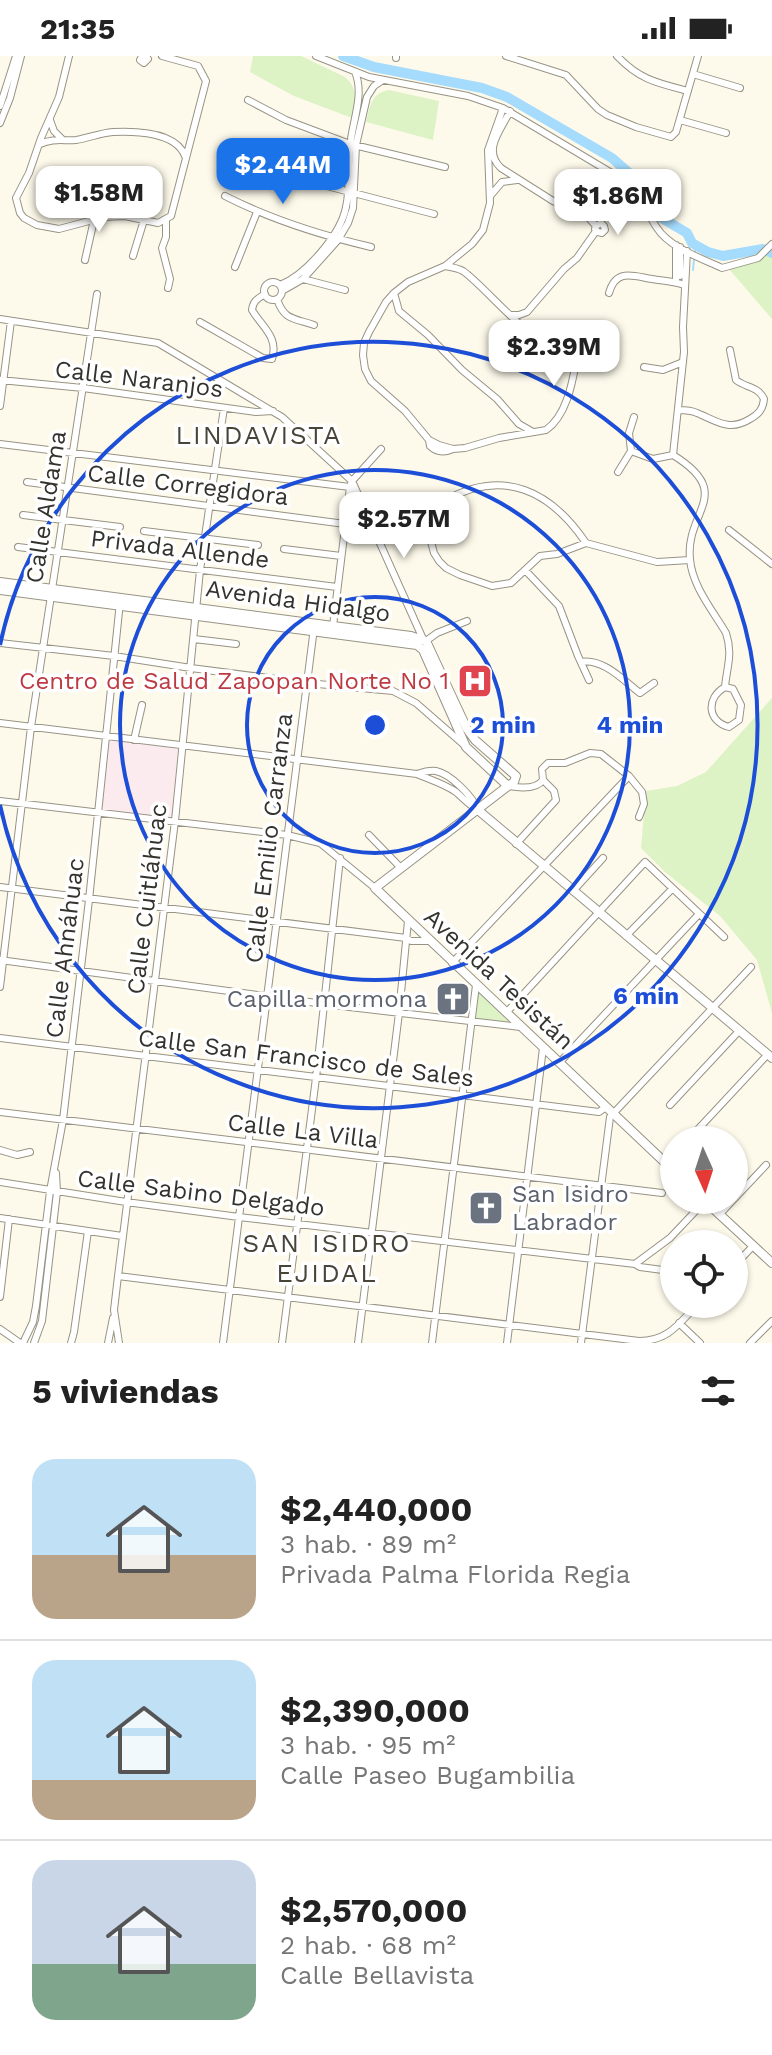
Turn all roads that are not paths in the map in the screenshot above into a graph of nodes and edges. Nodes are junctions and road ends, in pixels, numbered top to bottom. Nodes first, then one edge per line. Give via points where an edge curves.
1 (17, 56) edge
2 (69, 56) edge
3 (162, 56) edge
4 (316, 56) edge
5 (506, 56) edge
6 (617, 56) edge
7 (698, 56) edge
8 (355, 72) junction
9 (693, 74) junction
10 (383, 80) junction
11 (740, 88) dead end
12 (359, 91) junction
13 (688, 91) junction
14 (368, 93) junction
15 (248, 100) dead end
16 (0, 106) edge
17 (507, 110) junction
18 (1, 118) edge
19 (50, 120) junction
20 (680, 120) junction
21 (192, 130) junction
22 (726, 133) dead end
23 (62, 139) junction
24 (173, 141) junction
25 (39, 144) junction
26 (353, 145) junction
27 (237, 148) dead end
28 (185, 156) junction
29 (445, 167) dead end
30 (521, 181) junction
31 (350, 193) junction
32 (491, 195) junction
33 (225, 196) dead end
34 (257, 212) junction
35 (434, 214) dead end
36 (94, 220) junction
37 (144, 220) junction
38 (166, 220) junction
39 (335, 239) junction
40 (772, 244) edge
41 (371, 247) dead end
42 (686, 250) junction
43 (465, 251) junction
44 (133, 256) dead end
45 (85, 260) dead end
46 (445, 266) junction
47 (235, 267) dead end
48 (462, 270) junction
49 (301, 277) junction
50 (680, 283) junction
51 (168, 288) dead end
52 (281, 288) junction
53 (345, 290) dead end
54 (394, 293) junction
55 (609, 293) dead end
56 (97, 294) dead end
57 (265, 294) junction
58 (277, 299) junction
59 (381, 311) junction
60 (399, 311) junction
61 (527, 312) junction
62 (511, 315) junction
63 (0, 319) edge
64 (11, 321) junction
65 (200, 322) dead end
66 (314, 325) dead end
67 (525, 330) junction
68 (91, 332) junction
69 (730, 350) dead end
70 (683, 362) junction
71 (644, 367) dead end
72 (2, 380) edge
73 (83, 388) junction
74 (0, 406) edge
75 (224, 408) junction
76 (678, 410) junction
77 (273, 411) junction
78 (512, 417) junction
79 (634, 417) dead end
80 (535, 432) junction
81 (509, 437) junction
82 (0, 444) edge
83 (381, 449) dead end
84 (631, 451) junction
85 (73, 453) junction
86 (673, 455) junction
87 (216, 471) junction
88 (618, 472) dead end
89 (27, 482) dead end
90 (351, 484) junction
91 (68, 488) junction
92 (446, 500) dead end
93 (209, 506) junction
94 (23, 515) dead end
95 (63, 520) junction
96 (345, 524) junction
97 (120, 527) dead end
98 (729, 530) dead end
99 (144, 531) dead end
100 (429, 534) dead end
101 (205, 539) junction
102 (586, 543) junction
103 (258, 545) dead end
104 (18, 547) dead end
105 (284, 549) dead end
106 (58, 552) junction
107 (341, 556) junction
108 (690, 560) junction
109 (772, 564) edge
110 (200, 570) junction
111 (525, 570) junction
112 (0, 582) edge
113 (337, 587) junction
114 (0, 590) edge
115 (51, 592) junction
116 (120, 601) junction
117 (196, 612) junction
118 (467, 621) dead end
119 (333, 626) junction
120 (314, 627) junction
121 (386, 637) junction
122 (194, 639) junction
123 (425, 641) junction
124 (0, 643) edge
125 (236, 644) dead end
126 (42, 648) junction
127 (114, 656) junction
128 (581, 662) junction
129 (191, 668) junction
130 (589, 680) dead end
131 (307, 683) junction
132 (654, 683) dead end
133 (725, 687) junction
134 (142, 705) dead end
135 (0, 723) edge
136 (31, 727) junction
137 (105, 736) junction
138 (134, 740) junction
139 (182, 746) junction
140 (466, 747) junction
141 (296, 760) junction
142 (516, 776) junction
143 (629, 776) junction
144 (543, 780) junction
145 (508, 786) junction
146 (527, 786) junction
147 (0, 801) edge
148 (22, 803) junction
149 (478, 810) junction
150 (98, 811) junction
151 (639, 817) dead end
152 (175, 821) junction
153 (287, 835) junction
154 (369, 835) dead end
155 (516, 844) junction
156 (340, 858) junction
157 (603, 858) dead end
158 (543, 866) junction
159 (401, 868) junction
160 (0, 887) edge
161 (375, 888) junction
162 (13, 889) junction
163 (672, 889) junction
164 (573, 891) junction
165 (89, 900) junction
166 (165, 909) junction
167 (598, 912) junction
168 (699, 914) junction
169 (408, 921) junction
170 (276, 923) junction
171 (333, 930) junction
172 (626, 936) junction
173 (724, 937) dead end
174 (406, 938) junction
175 (429, 941) junction
176 (2, 960) edge
177 (656, 961) junction
178 (452, 963) junction
179 (751, 967) dead end
180 (80, 971) junction
181 (155, 980) junction
182 (476, 985) junction
183 (0, 987) edge
184 (267, 995) junction
185 (324, 1004) junction
186 (712, 1007) junction
187 (399, 1013) junction
188 (506, 1013) junction
189 (471, 1021) junction
190 (520, 1027) junction
191 (739, 1031) junction
192 (0, 1038) edge
193 (71, 1046) junction
194 (543, 1048) junction
195 (146, 1056) junction
196 (770, 1056) edge
197 (559, 1063) junction
198 (257, 1070) junction
199 (316, 1078) junction
200 (389, 1087) junction
201 (463, 1095) junction
202 (536, 1104) junction
203 (670, 1105) dead end
204 (610, 1110) junction
205 (0, 1112) edge
206 (63, 1120) junction
207 (702, 1126) edge
208 (135, 1129) junction
209 (248, 1142) junction
210 (306, 1149) junction
211 (0, 1150) edge
212 (30, 1152) dead end
213 (660, 1158) edge
214 (380, 1159) junction
215 (766, 1165) dead end
216 (453, 1168) junction
217 (527, 1178) junction
218 (0, 1182) edge
219 (748, 1185) edge
220 (601, 1186) junction
221 (53, 1192) junction
222 (660, 1193) edge
223 (126, 1202) junction
224 (693, 1214) edge
225 (719, 1215) edge
226 (239, 1217) junction
227 (0, 1218) edge
228 (9, 1219) junction
229 (297, 1224) junction
230 (49, 1225) junction
231 (88, 1231) junction
232 (371, 1233) junction
233 (122, 1236) junction
234 (444, 1242) junction
235 (753, 1246) junction
236 (518, 1251) junction
237 (748, 1251) edge
238 (592, 1259) junction
239 (772, 1263) edge
240 (635, 1264) junction
241 (660, 1270) edge
242 (118, 1276) junction
243 (230, 1289) junction
244 (0, 1297) edge
245 (288, 1298) junction
246 (362, 1306) junction
247 (114, 1310) junction
248 (435, 1315) junction
249 (684, 1318) edge
250 (772, 1321) edge
251 (679, 1323) junction
252 (509, 1324) junction
253 (0, 1329) edge
254 (582, 1334) junction
255 (21, 1343) edge
256 (34, 1343) edge
257 (71, 1343) edge
258 (108, 1343) edge
259 (119, 1343) edge
260 (223, 1343) edge
261 (282, 1343) edge
262 (358, 1343) edge
263 (432, 1343) edge
264 (507, 1343) edge
265 (581, 1343) edge
266 (700, 1343) edge
267 (750, 1343) edge

1 - 16 street
1 - 18 street
2 - 19 street
3 - 21 street via 198,66 204,75 206,87
4 - 8 street
5 - 20 street via 566,75 598,109 636,127 666,137 674,135
6 - 13 street via 654,82
7 - 9 street
8 - 10 street
8 - 12 street
9 - 11 street
9 - 13 street
10 - 14 street
10 - 17 street via 468,96
12 - 14 street
12 - 26 street
13 - 20 street
14 - 26 street
15 - 26 street
17 - 30 street via 492,156
17 - 32 street via 488,150
17 - 42 street via 630,184 660,233
19 - 23 street
19 - 25 street
20 - 22 street
21 - 24 street
21 - 28 street
23 - 24 street via 129,132
23 - 25 street
24 - 28 street
25 - 36 street via 16,198 20,213 51,229
26 - 29 street
26 - 31 street
27 - 31 street via 274,168
28 - 38 street via 176,205
30 - 32 street via 502,182
30 - 61 street via 587,216 596,228 577,258
31 - 35 street
31 - 39 street via 353,208
32 - 43 street via 483,230
33 - 34 street
34 - 39 street
34 - 47 street
36 - 37 street
36 - 45 street
37 - 38 street
37 - 44 street
38 - 51 street via 162,248
39 - 41 street
39 - 49 street
40 - 42 street via 758,258 722,268
42 - 50 street
42 - 50 street
43 - 46 street
43 - 48 street
46 - 48 street
46 - 54 street
48 - 62 street
49 - 52 street
49 - 53 street
50 - 55 street via 631,274 617,279
50 - 70 street
52 - 57 street via 275,281 268,283
52 - 58 street
54 - 59 street
54 - 60 street
56 - 68 street, Calle Aldama
57 - 58 street
57 - 65 street via 252,310 271,334 272,359
58 - 66 street via 286,315
59 - 60 street
59 - 81 street via 364,343 365,369 430,446 442,452
60 - 78 street
61 - 62 street
61 - 67 street
62 - 67 street
63 - 64 street
64 - 68 street
64 - 72 street
67 - 80 street via 575,358 561,413 546,430
68 - 73 street, Calle Aldama
68 - 77 street via 158,343
69 - 76 street via 736,380 756,388 764,399 758,414 725,425
70 - 71 street via 663,370
70 - 76 street
72 - 73 street, Calle Naranjos
72 - 74 street
73 - 75 street, Calle Naranjos
73 - 85 street, Calle Aldama
75 - 77 street, Calle Naranjos
75 - 87 street, Calle Cuitláhuac
76 - 86 street
77 - 90 street
78 - 80 street
78 - 81 street
79 - 84 street
80 - 81 street
82 - 85 street
83 - 90 street
84 - 86 street via 653,459
84 - 88 street
85 - 87 street
85 - 91 street, Calle Aldama
86 - 108 street via 697,472 706,494
87 - 90 street
87 - 93 street, Calle Cuitláhuac
89 - 91 street, Calle Corregidora
90 - 96 street
90 - 123 street
91 - 93 street, Calle Corregidora
91 - 95 street, Calle Aldama
92 - 102 street via 491,485 527,490 550,503
93 - 96 street, Calle Corregidora
93 - 101 street, Calle Cuitláhuac
94 - 95 street
95 - 97 street
95 - 106 street, Calle Aldama
96 - 107 street
98 - 109 street
99 - 101 street
100 - 111 street via 439,561 460,575 492,586 511,583
101 - 103 street
101 - 110 street, Calle Cuitláhuac
102 - 108 street via 657,562
102 - 111 street via 540,556
104 - 106 street, Privada Allende
105 - 107 street
106 - 110 street, Privada Allende
106 - 115 street, Calle Aldama
107 - 113 street
108 - 133 street via 729,640
110 - 113 street, Privada Allende
110 - 117 street, Calle Cuitláhuac
111 - 128 street via 559,606
112 - 115 main road, Avenida Hidalgo
113 - 119 street
114 - 115 main road, Avenida Hidalgo
115 - 116 main road, Avenida Hidalgo
115 - 126 street, Calle Aldama
116 - 117 main road, Avenida Hidalgo
116 - 127 street, Calle Ahnáhuac
117 - 120 main road, Avenida Hidalgo
117 - 122 street, Calle Cuitláhuac
118 - 123 street
119 - 120 main road, Avenida Hidalgo
119 - 121 main road, Avenida Hidalgo
120 - 121 main road, Avenida Hidalgo
120 - 131 street, Calle Emilio Carranza
121 - 123 main road, Avenida Hidalgo
121 - 140 main road, Avenida Hidalgo via 423,650
122 - 125 street
122 - 129 street, Calle Cuitláhuac
123 - 142 main road via 467,729
124 - 126 street
126 - 127 street
126 - 136 street, Calle Aldama
127 - 129 street
127 - 137 street, Calle Ahnáhuac
128 - 130 street
128 - 132 street via 613,671 640,693
129 - 131 street
129 - 139 street, Calle Cuitláhuac
131 - 140 street via 393,691 416,703
131 - 141 street, Calle Emilio Carranza
133 - 133 street via 737,693 741,705 739,720 729,727 711,710 713,698
134 - 138 street
135 - 136 street
136 - 137 street
136 - 148 street, Calle Aldama
137 - 138 street
137 - 150 street, Calle Ahnáhuac
138 - 139 street
139 - 141 street
139 - 152 street, Calle Cuitláhuac
140 - 145 main road, Avenida Hidalgo
141 - 149 street via 417,774
141 - 153 street, Calle Emilio Carranza
142 - 145 main road
142 - 146 street
143 - 144 street via 595,752 544,765
143 - 151 street via 642,792
143 - 158 street
144 - 146 street
144 - 155 street via 556,800
145 - 146 street
145 - 149 main road
147 - 148 street, Avenida Tesistán
148 - 150 street, Avenida Tesistán
148 - 162 street, Calle Aldama
149 - 155 main road
149 - 159 main road
150 - 152 street, Avenida Tesistán
150 - 165 street, Calle Ahnáhuac
152 - 153 street, Avenida Tesistán
152 - 166 street, Calle Cuitláhuac
153 - 156 street, Avenida Tesistán via 320,843
153 - 170 street, Calle Emilio Carranza
154 - 159 street
155 - 158 main road
156 - 161 street, Avenida Tesistán
156 - 171 street
157 - 164 street
158 - 164 main road
158 - 178 street
159 - 161 main road
160 - 162 street
161 - 169 main road, Avenida Tesistán
162 - 165 street
162 - 176 street, Calle Aldama
163 - 167 street via 645,862
163 - 168 street
163 - 172 street
164 - 167 main road
165 - 166 street
165 - 180 street, Calle Ahnáhuac
166 - 170 street
166 - 181 street, Calle Cuitláhuac
167 - 172 main road
167 - 188 street
168 - 173 street
168 - 177 street
169 - 174 street
169 - 175 main road, Avenida Tesistán
170 - 171 street
170 - 184 street, Calle Emilio Carranza
171 - 174 street
171 - 185 street
172 - 177 main road
174 - 175 street
174 - 187 street
175 - 178 main road, Avenida Tesistán
176 - 180 street
176 - 183 street, Calle Aldama
177 - 186 main road
177 - 197 street
178 - 182 main road, Avenida Tesistán
179 - 186 street
180 - 181 street
180 - 193 street, Calle Ahnáhuac
181 - 184 street
181 - 195 street, Calle Cuitláhuac
182 - 188 main road, Avenida Tesistán
182 - 189 street
184 - 185 street
184 - 198 street, Calle Emilio Carranza
185 - 187 street
185 - 199 street
186 - 191 main road
186 - 204 street
187 - 189 street
187 - 200 street
188 - 190 main road, Avenida Tesistán
189 - 190 street
189 - 201 street
190 - 194 main road, Avenida Tesistán
191 - 196 main road
191 - 203 street
192 - 193 street, Calle San Francisco de Sales
193 - 195 street, Calle San Francisco de Sales
193 - 206 street, Calle Ahnáhuac
194 - 197 main road, Avenida Tesistán
194 - 202 street
195 - 198 street, Calle San Francisco de Sales
195 - 208 street, Calle Cuitláhuac
196 - 207 street
197 - 204 main road, Avenida Tesistán
198 - 199 street, Calle San Francisco de Sales
198 - 209 street, Calle Emilio Carranza
199 - 200 street, Calle San Francisco de Sales
199 - 210 street
200 - 201 street, Calle San Francisco de Sales
200 - 214 street
201 - 202 street, Calle San Francisco de Sales
201 - 216 street
202 - 204 street, Calle San Francisco de Sales
202 - 217 street
204 - 213 main road, Avenida Tesistán
204 - 220 street
205 - 206 street, Calle La Villa
206 - 208 street, Calle La Villa
206 - 221 street, Calle Ahnáhuac
208 - 209 street, Calle La Villa
208 - 223 street, Calle Cuitláhuac
209 - 210 street, Calle La Villa
209 - 226 street, Calle Emilio Carranza
210 - 214 street, Calle La Villa
210 - 229 street
211 - 212 street
214 - 216 street, Calle La Villa
214 - 232 street
215 - 219 street
216 - 217 street, Calle La Villa
216 - 234 street
217 - 220 street, Calle La Villa
217 - 236 street
218 - 221 street, Calle Sabino Delgado
220 - 222 street, Calle La Villa
220 - 238 street
221 - 223 street, Calle Sabino Delgado
221 - 230 street, Calle Ahnáhuac
223 - 226 street, Calle Sabino Delgado
223 - 233 street, Calle Cuitláhuac
224 - 240 street
225 - 235 main road
226 - 229 street, Calle Sabino Delgado
226 - 243 street, Calle Emilio Carranza
227 - 228 street
228 - 230 street
228 - 244 street
229 - 232 street, Calle Sabino Delgado
229 - 245 street
230 - 231 street
230 - 255 street, Calle Ahnáhuac via 33,1322
230 - 256 street, Calle Ahnáhuac via 42,1321
231 - 233 street
231 - 257 street
232 - 234 street, Calle Sabino Delgado
232 - 246 street
233 - 242 street, Calle Cuitláhuac
234 - 236 street, Calle Sabino Delgado
234 - 248 street
235 - 237 street
235 - 239 main road
236 - 238 street, Calle Sabino Delgado
236 - 252 street
238 - 240 street, Calle Sabino Delgado
238 - 254 street
240 - 241 street, Calle Sabino Delgado
242 - 243 street
242 - 247 street, Calle Cuitláhuac
243 - 245 street
243 - 260 street, Calle Emilio Carranza
245 - 246 street
245 - 261 street
246 - 248 street
246 - 262 street
247 - 258 street
247 - 259 street, Calle Cuitláhuac
248 - 252 street
248 - 263 street
249 - 251 street
250 - 267 street
251 - 254 street via 657,1340
251 - 266 street
252 - 254 street
252 - 264 street
253 - 255 street
254 - 265 street

